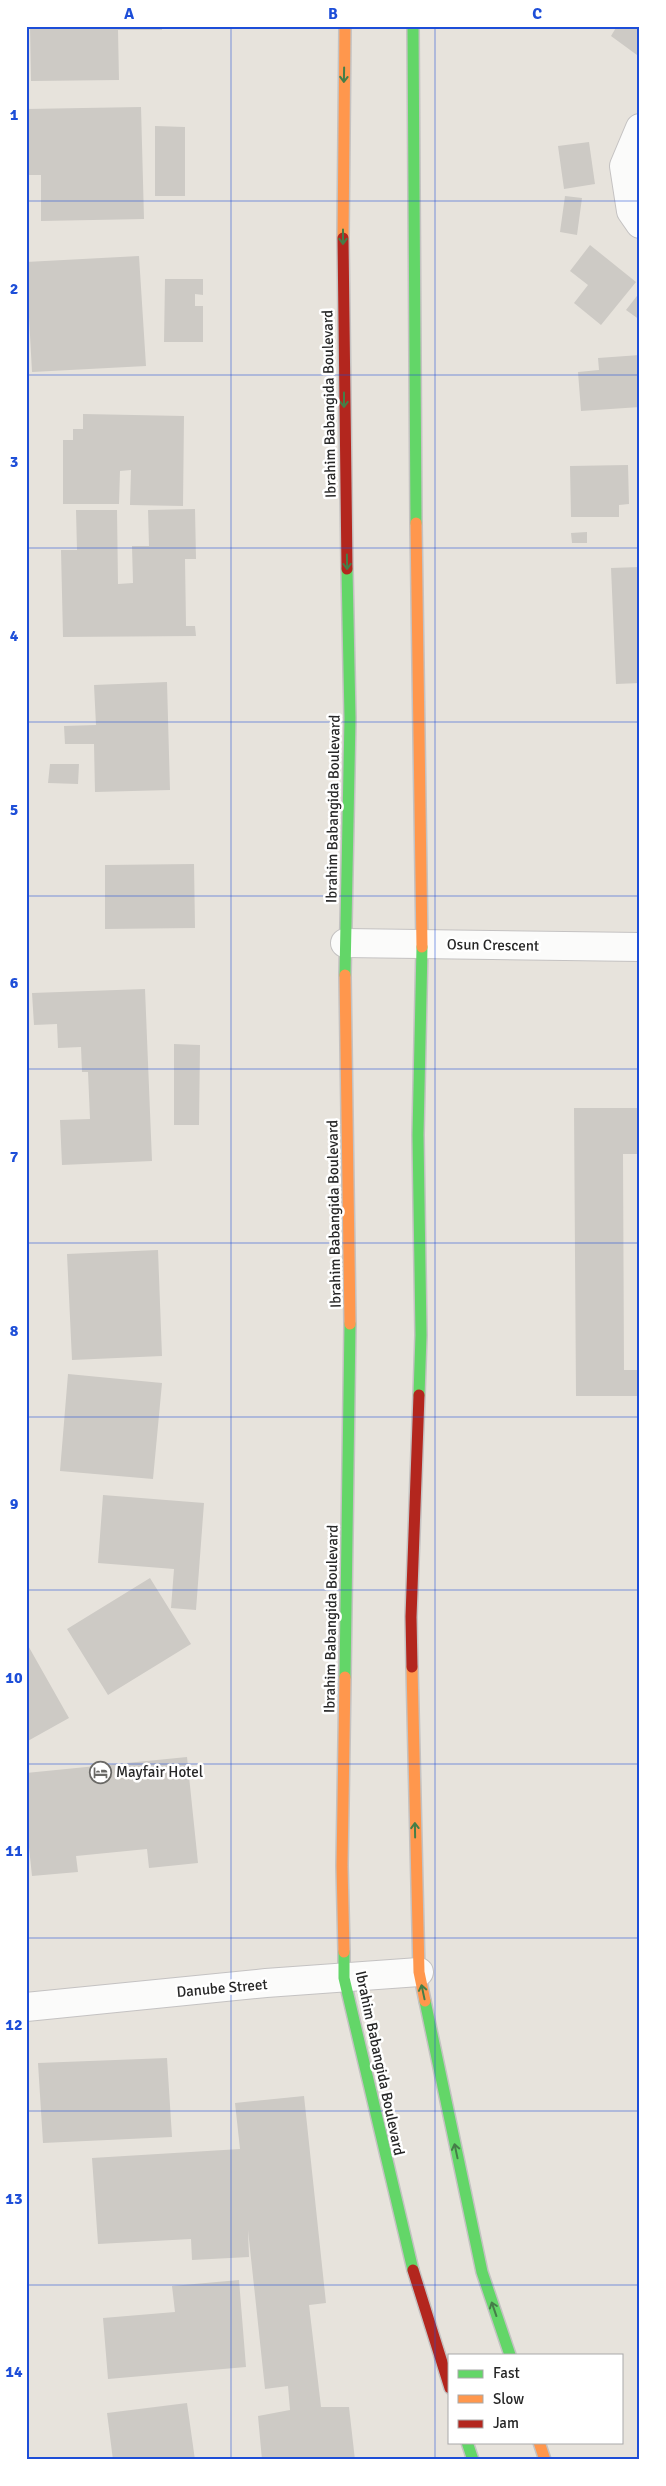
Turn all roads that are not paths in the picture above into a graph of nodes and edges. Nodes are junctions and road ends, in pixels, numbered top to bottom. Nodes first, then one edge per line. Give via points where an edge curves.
1 (345, 26) edge
2 (413, 26) edge
3 (640, 128) edge
4 (640, 224) edge
5 (345, 943) junction
6 (422, 944) junction
7 (640, 947) edge
8 (419, 1972) junction
9 (344, 1978) junction
10 (26, 2007) edge
11 (510, 2354) edge
12 (448, 2382) edge
13 (468, 2444) edge
14 (540, 2444) edge
15 (473, 2460) edge
16 (545, 2460) edge

1 -> 5 street, Ibrahim Babangida Boulevard via 344,437 350,718
2 - 6 street via 414,415
3 - 4 street via 624,166 631,211
5 - 6 street, Osun Crescent
5 - 9 street, Ibrahim Babangida Boulevard via 351,1363 342,1866
6 - 7 street, Osun Crescent
8 -> 6 street via 411,1617 421,1335 418,1135
8 - 9 street, Danube Street
11 -> 8 street via 482,2272
9 - 10 street, Danube Street
9 - 12 street, Ibrahim Babangida Boulevard via 414,2276
13 - 15 street
14 - 16 street

